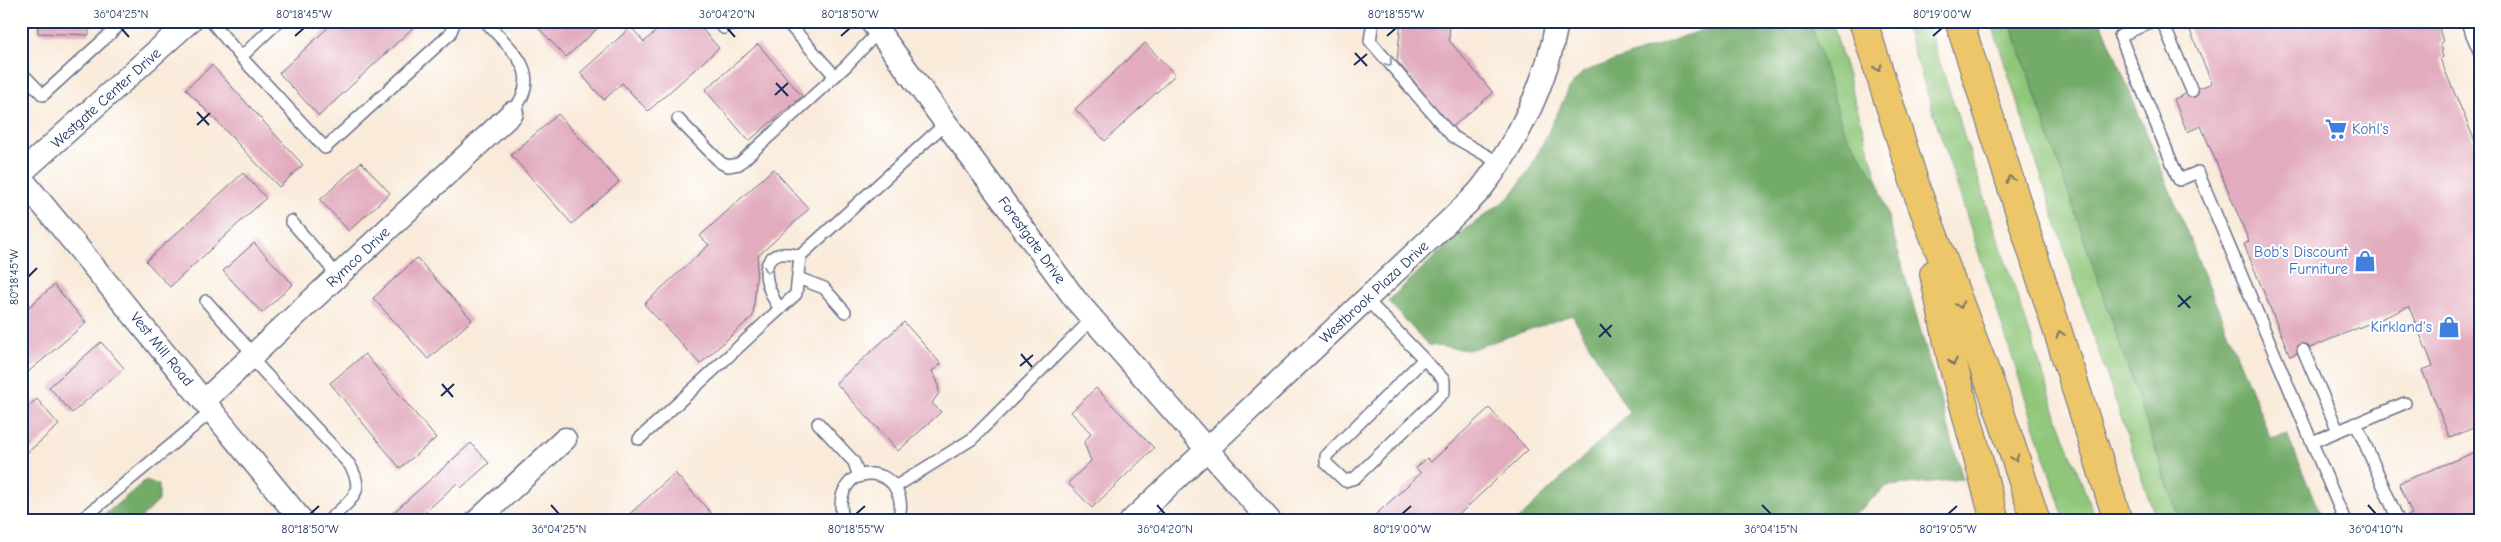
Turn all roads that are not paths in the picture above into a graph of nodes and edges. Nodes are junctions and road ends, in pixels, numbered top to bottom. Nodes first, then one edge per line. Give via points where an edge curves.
1 (124, 21) edge
2 (190, 21) edge
3 (211, 21) edge
4 (279, 21) edge
5 (455, 21) edge
6 (485, 21) edge
7 (716, 21) edge
8 (734, 21) edge
9 (786, 21) edge
10 (1373, 21) edge
11 (1557, 21) edge
12 (1864, 21) edge
13 (1959, 21) edge
14 (2153, 21) edge
15 (2162, 21) edge
16 (2466, 21) edge
17 (875, 26) edge
18 (2480, 53) edge
19 (241, 57) junction
20 (21, 72) edge
21 (835, 76) junction
22 (2192, 91) dead end
23 (512, 113) joint
24 (678, 119) dead end
25 (946, 123) junction
26 (1498, 162) junction
27 (21, 174) edge
28 (21, 178) edge
29 (1918, 194) junction
30 (291, 221) dead end
31 (800, 256) junction
32 (338, 276) junction
33 (798, 278) junction
34 (1366, 300) junction
35 (206, 301) dead end
36 (780, 309) junction
37 (845, 312) dead end
38 (1092, 319) junction
39 (2303, 350) dead end
40 (252, 356) junction
41 (1423, 360) junction
42 (2075, 380) junction
43 (2404, 403) dead end
44 (208, 406) junction
45 (818, 423) dead end
46 (2356, 423) junction
47 (2338, 431) junction
48 (565, 439) dead end
49 (639, 439) dead end
50 (2312, 442) junction
51 (1206, 449) junction
52 (859, 477) junction
53 (895, 487) junction
54 (2398, 520) edge
55 (80, 521) edge
56 (302, 521) edge
57 (328, 521) edge
58 (477, 521) edge
59 (845, 521) edge
60 (897, 521) edge
61 (1131, 521) edge
62 (1270, 521) edge
63 (1995, 521) edge
64 (2036, 521) edge
65 (2118, 521) edge
66 (2136, 521) edge
67 (2345, 521) edge

1 - 20 lane via 42,95
2 - 27 street, Westgate Center Drive
3 - 19 lane
4 - 19 lane
5 - 19 lane via 450,34 326,148
6 - 23 lane via 524,66 525,90
7 - 8 lane via 724,28
9 - 21 lane
10 -> 26 lane via 1370,41 1452,136
11 - 26 street, Westbrook Plaza Drive via 1540,84 1514,140
12 -> 29 highway
42 -> 13 highway
14 - 50 lane via 2120,36 2179,180 2198,172
15 - 22 lane
16 - 18 lane
17 - 21 lane
17 - 25 street, Forestgate Drive
21 - 24 lane via 739,164 728,166 721,163
23 - 32 street, Rymco Drive
25 - 31 lane
25 - 38 street, Forestgate Drive
26 - 34 street, Westbrook Plaza Drive via 1481,189
28 - 44 street, Vest Mill Road
29 -> 63 highway via 1951,357
29 -> 64 highway via 1995,397
30 - 32 lane
31 - 33 lane
31 -> 36 lane via 780,254 768,265 767,289
32 - 40 street, Rymco Drive
33 - 36 lane via 796,294
33 - 37 lane via 824,288
34 - 41 lane
34 - 51 street, Westbrook Plaza Drive
35 - 40 lane
36 - 49 lane
38 - 51 street, Forestgate Drive
38 - 53 lane via 972,439
39 - 47 lane
40 - 44 street, Rymco Drive
40 - 57 lane via 357,477 357,490
41 - 41 lane via 1444,380 1444,392 1355,478 1345,481 1326,463 1326,456
42 - 65 highway
42 - 66 highway
43 - 46 lane
44 - 55 lane
44 - 56 street, Vest Mill Road
45 - 52 lane via 854,462
46 - 47 lane
46 - 54 lane
47 - 50 lane
48 - 58 street
50 - 67 lane
51 - 61 street, Westbrook Plaza Drive
51 - 62 street, Forestgate Drive
52 - 53 lane via 882,476
52 - 59 lane via 846,486 841,495 840,505
53 - 60 lane via 901,499

